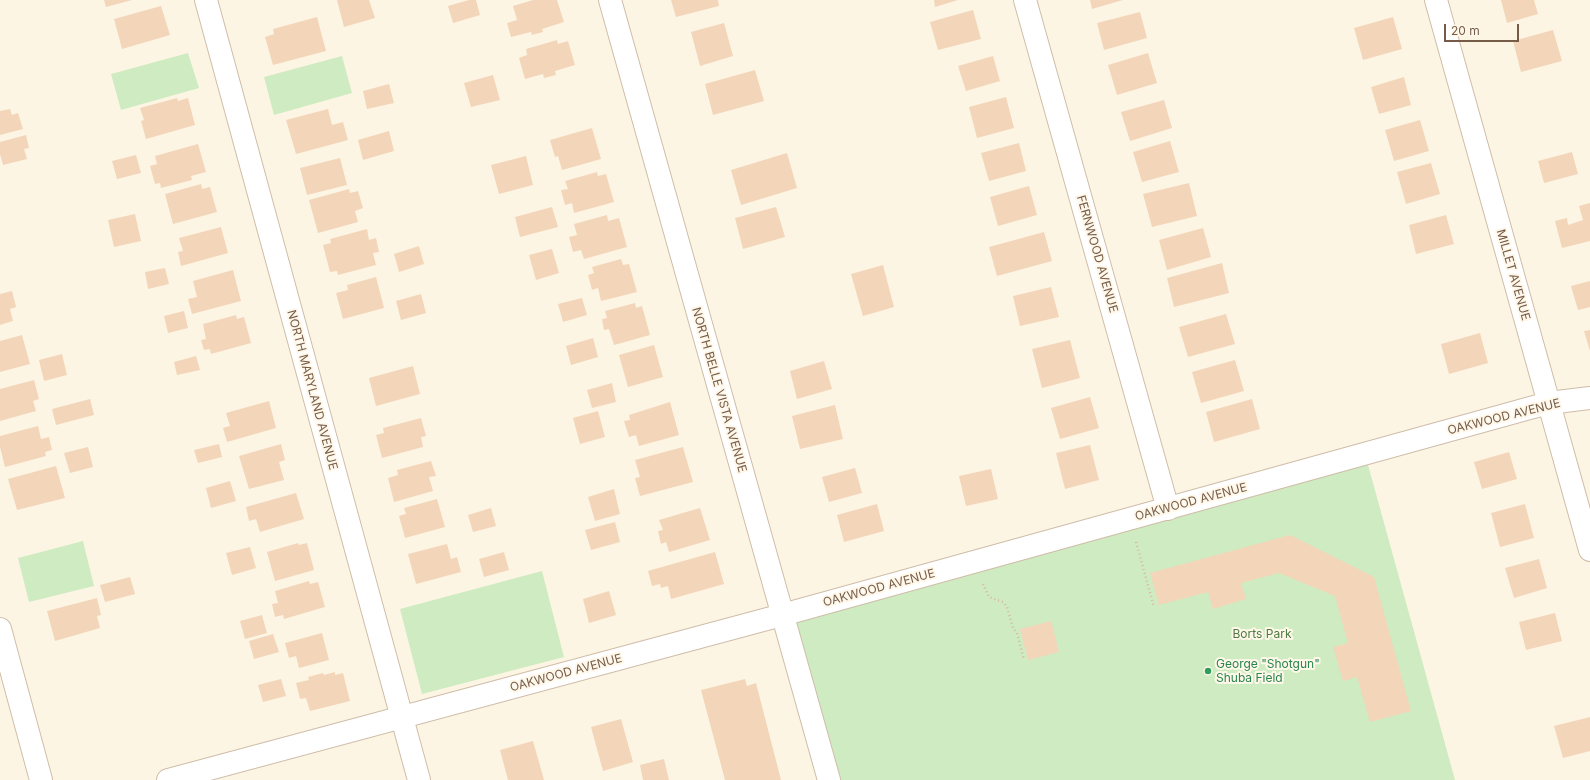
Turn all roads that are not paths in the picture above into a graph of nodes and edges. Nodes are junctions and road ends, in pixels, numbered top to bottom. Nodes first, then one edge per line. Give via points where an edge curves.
1 (206, 0) edge
2 (610, 0) edge
3 (1025, 0) edge
4 (1436, 0) edge
5 (1590, 398) edge
6 (1549, 403) junction
7 (1168, 509) junction
8 (1590, 550) edge
9 (782, 615) junction
10 (0, 628) edge
11 (402, 717) junction
12 (41, 780) edge
13 (168, 780) edge
14 (419, 780) edge
15 (829, 780) edge

1 - 11 street, NORTH MARYLAND AVENUE
2 - 9 street, NORTH BELLE VISTA AVENUE
3 - 7 street, FERNWOOD AVENUE
4 - 6 street, MILLET AVENUE
5 - 6 street, OAKWOOD AVENUE
6 - 7 street, OAKWOOD AVENUE
6 - 8 street, MILLET AVENUE
7 - 9 street, OAKWOOD AVENUE
9 - 11 street, OAKWOOD AVENUE
9 - 15 street, NORTH BELLE VISTA AVENUE
10 - 12 street
11 - 13 street, OAKWOOD AVENUE
11 - 14 street, NORTH MARYLAND AVENUE

